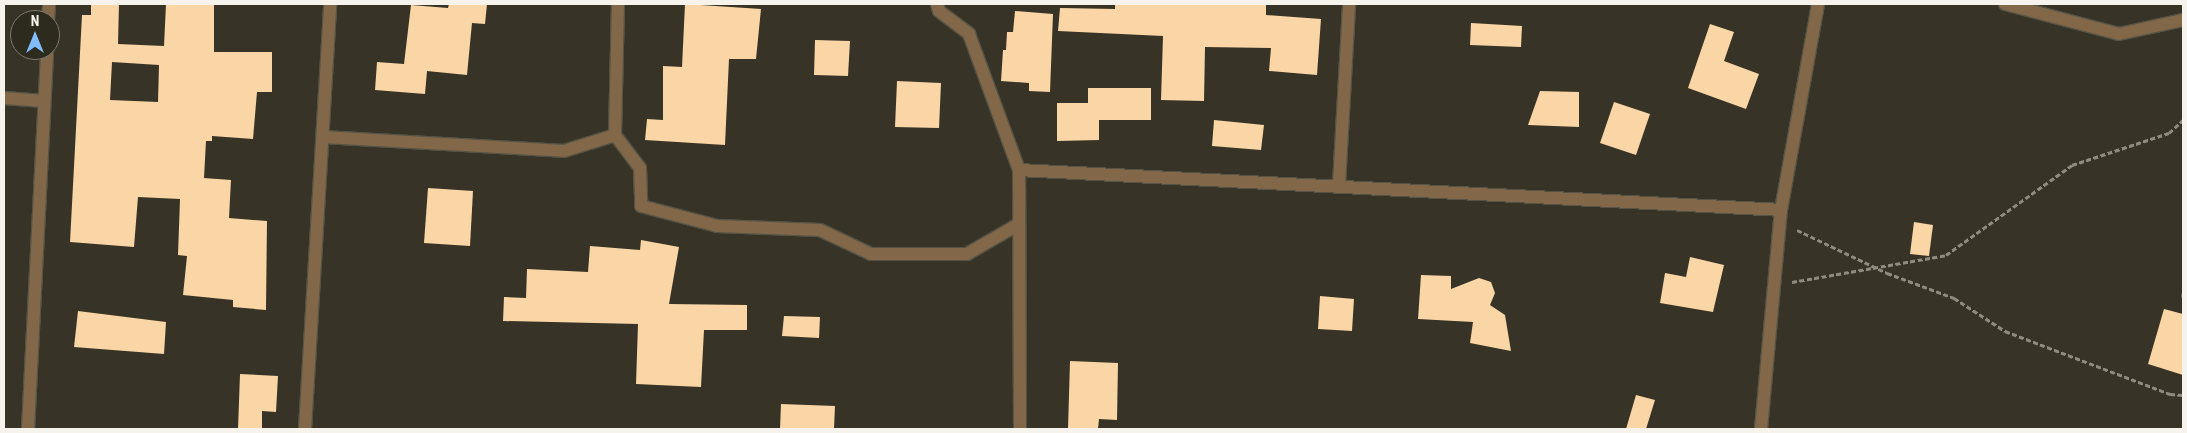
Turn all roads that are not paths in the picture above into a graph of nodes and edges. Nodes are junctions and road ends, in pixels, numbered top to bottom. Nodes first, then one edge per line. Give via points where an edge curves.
1 (330, 4) edge
2 (618, 4) edge
3 (937, 4) edge
4 (1349, 4) edge
5 (1818, 4) edge
6 (2005, 4) edge
7 (2183, 20) edge
8 (46, 60) edge
9 (4, 98) edge
10 (44, 101) junction
11 (614, 135) junction
12 (323, 137) junction
13 (1019, 170) junction
14 (1339, 185) junction
15 (1781, 216) junction
16 (1019, 224) junction
17 (28, 429) edge
18 (306, 429) edge
19 (1020, 429) edge
20 (1761, 429) edge

1 - 12 street
2 - 11 street
3 - 13 street via 939,11 969,34
4 - 14 street
5 - 15 street
6 - 7 street via 2119,34
8 - 10 street
9 - 10 street
10 - 17 street
11 - 12 street via 564,150
11 - 16 street via 640,168 641,206 716,226 820,230 871,254 967,254
12 - 18 street
13 - 14 street
13 - 16 street
14 - 15 street
15 - 20 street
16 - 19 street

